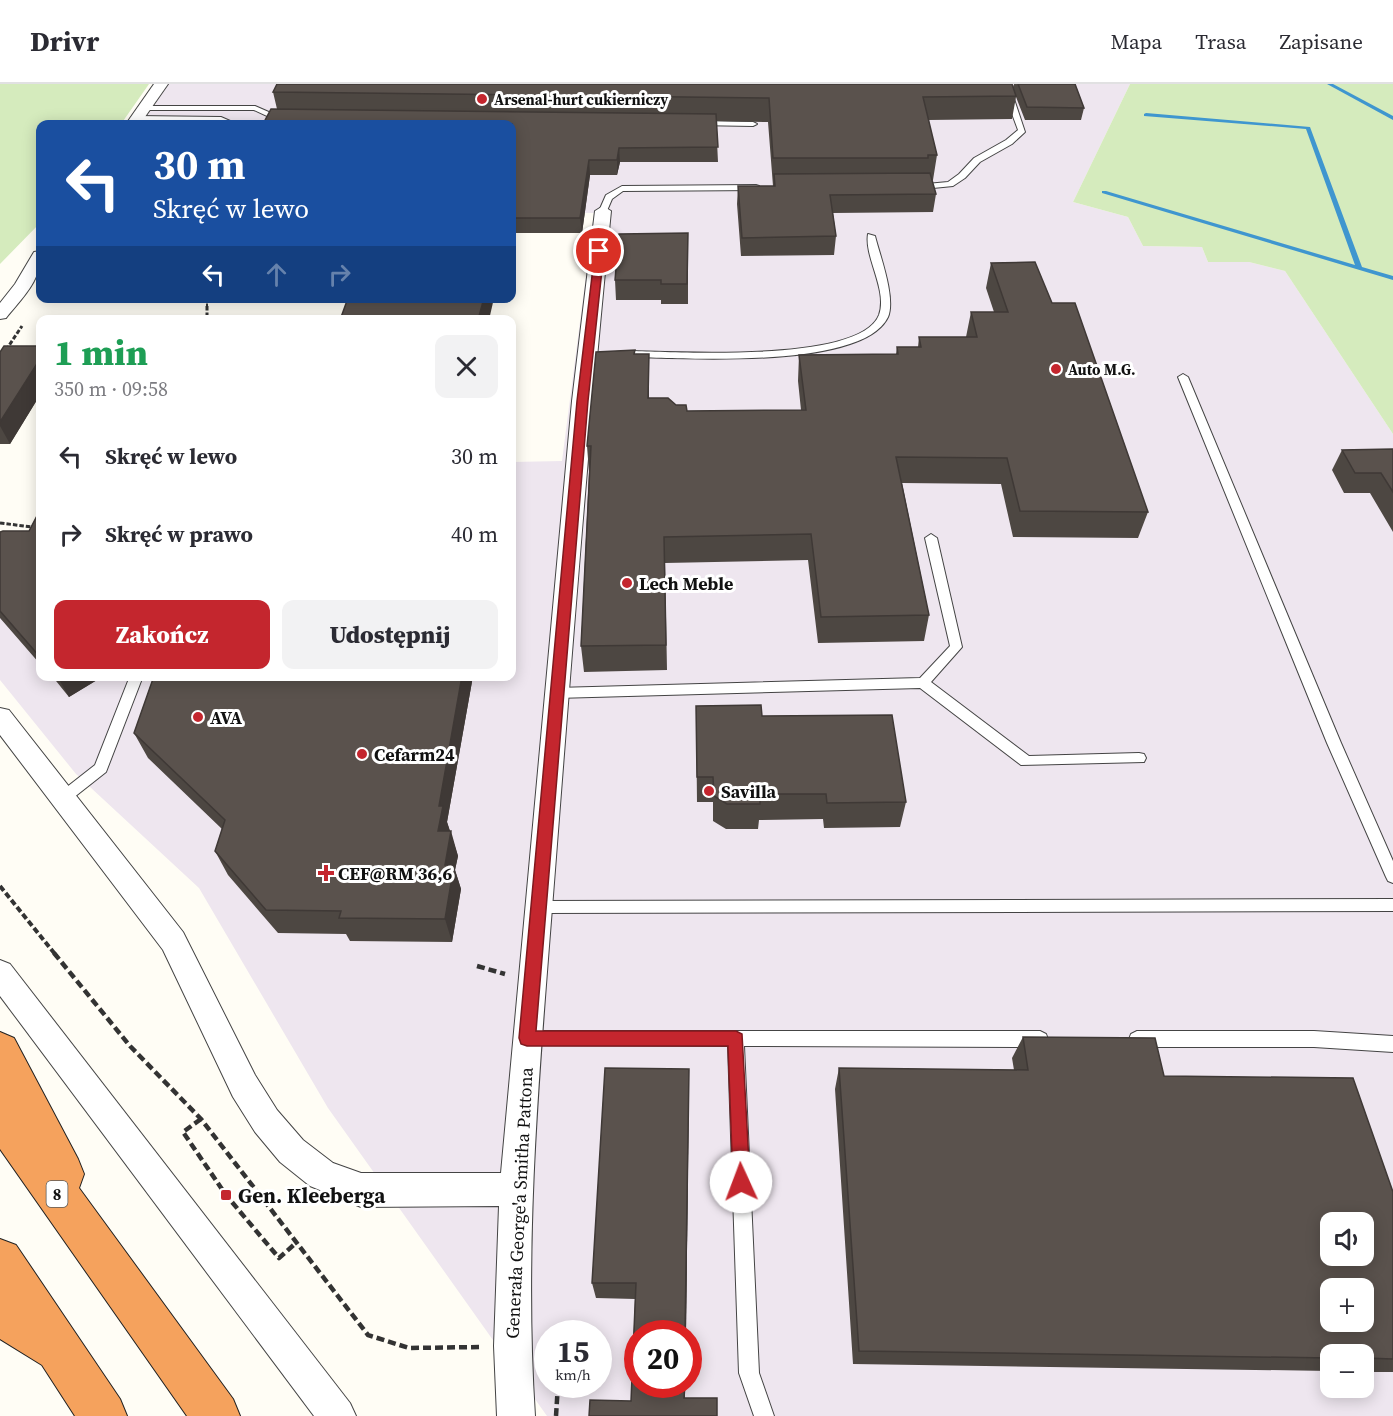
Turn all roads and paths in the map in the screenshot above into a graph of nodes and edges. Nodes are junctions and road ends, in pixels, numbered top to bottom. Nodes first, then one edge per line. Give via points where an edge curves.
1 (161, 84) edge
2 (1005, 84) edge
3 (138, 117) edge
4 (223, 120) edge
5 (290, 120) edge
6 (693, 123) edge
7 (753, 124) edge
8 (763, 188) edge
9 (903, 188) edge
10 (603, 211) joint
11 (871, 236) dead end
12 (36, 262) edge
13 (36, 263) edge
14 (0, 297) edge
15 (0, 314) edge
16 (623, 354) edge
17 (1183, 377) dead end
18 (0, 522) edge
19 (36, 527) edge
20 (931, 538) dead end
21 (135, 681) edge
22 (923, 683) junction
23 (556, 693) junction
24 (0, 717) edge
25 (1139, 758) dead end
26 (63, 798) junction
27 (1393, 877) edge
28 (0, 886) edge
29 (1393, 904) edge
30 (539, 907) junction
31 (477, 966) dead end
32 (494, 973) dead end
33 (0, 974) edge
34 (527, 1038) junction
35 (736, 1039) junction
36 (1054, 1039) edge
37 (1125, 1039) edge
38 (1393, 1044) edge
39 (0, 1050) edge
40 (0, 1114) edge
41 (201, 1119) junction
42 (516, 1189) junction
43 (297, 1242) junction
44 (0, 1261) edge
45 (114, 1274) junction
46 (0, 1311) edge
47 (61, 1353) junction
48 (512, 1359) junction
49 (557, 1398) edge
50 (103, 1416) edge
51 (216, 1416) edge
52 (338, 1416) edge
53 (498, 1416) edge
54 (516, 1416) edge
55 (556, 1416) edge
56 (764, 1416) edge

1 - 3 street
2 - 9 lane via 1022,130 950,184
3 - 4 lane
3 - 5 lane via 255,108 278,120
6 - 7 lane
8 - 10 lane via 622,189 610,194
10 - 23 street, Generała George'a Smitha Pattona via 593,354
11 - 16 lane via 885,302 883,319 864,337 833,348 798,353
12 - 14 street
13 - 15 street
17 - 27 lane
18 - 19 path
20 - 22 lane via 956,647
21 - 26 lane via 101,768
22 - 23 lane
22 - 25 lane via 1026,761
23 - 30 street, Generała George'a Smitha Pattona
24 - 26 street
26 - 42 street via 173,941 248,1095 294,1152 324,1178 359,1190
28 - 41 path via 130,1046
29 - 30 lane
30 - 34 street, Generała George'a Smitha Pattona
31 - 32 path
33 - 52 street
34 - 35 lane
34 - 42 street, Generała George'a Smitha Pattona
35 - 36 lane
35 - 56 lane via 749,1373
37 - 38 lane via 1314,1039
39 - 45 highway
40 - 45 highway, 8
41 - 43 path
41 - 43 path via 183,1132 226,1195 279,1258
42 - 48 street, Generała George'a Smitha Pattona
43 - 48 path via 368,1335 385,1345
44 - 47 highway
45 - 51 highway, 8
46 - 47 highway
47 - 50 highway
48 - 53 street, Generała George'a Smitha Pattona
48 - 54 street, Generała George'a Smitha Pattona
49 - 55 path

